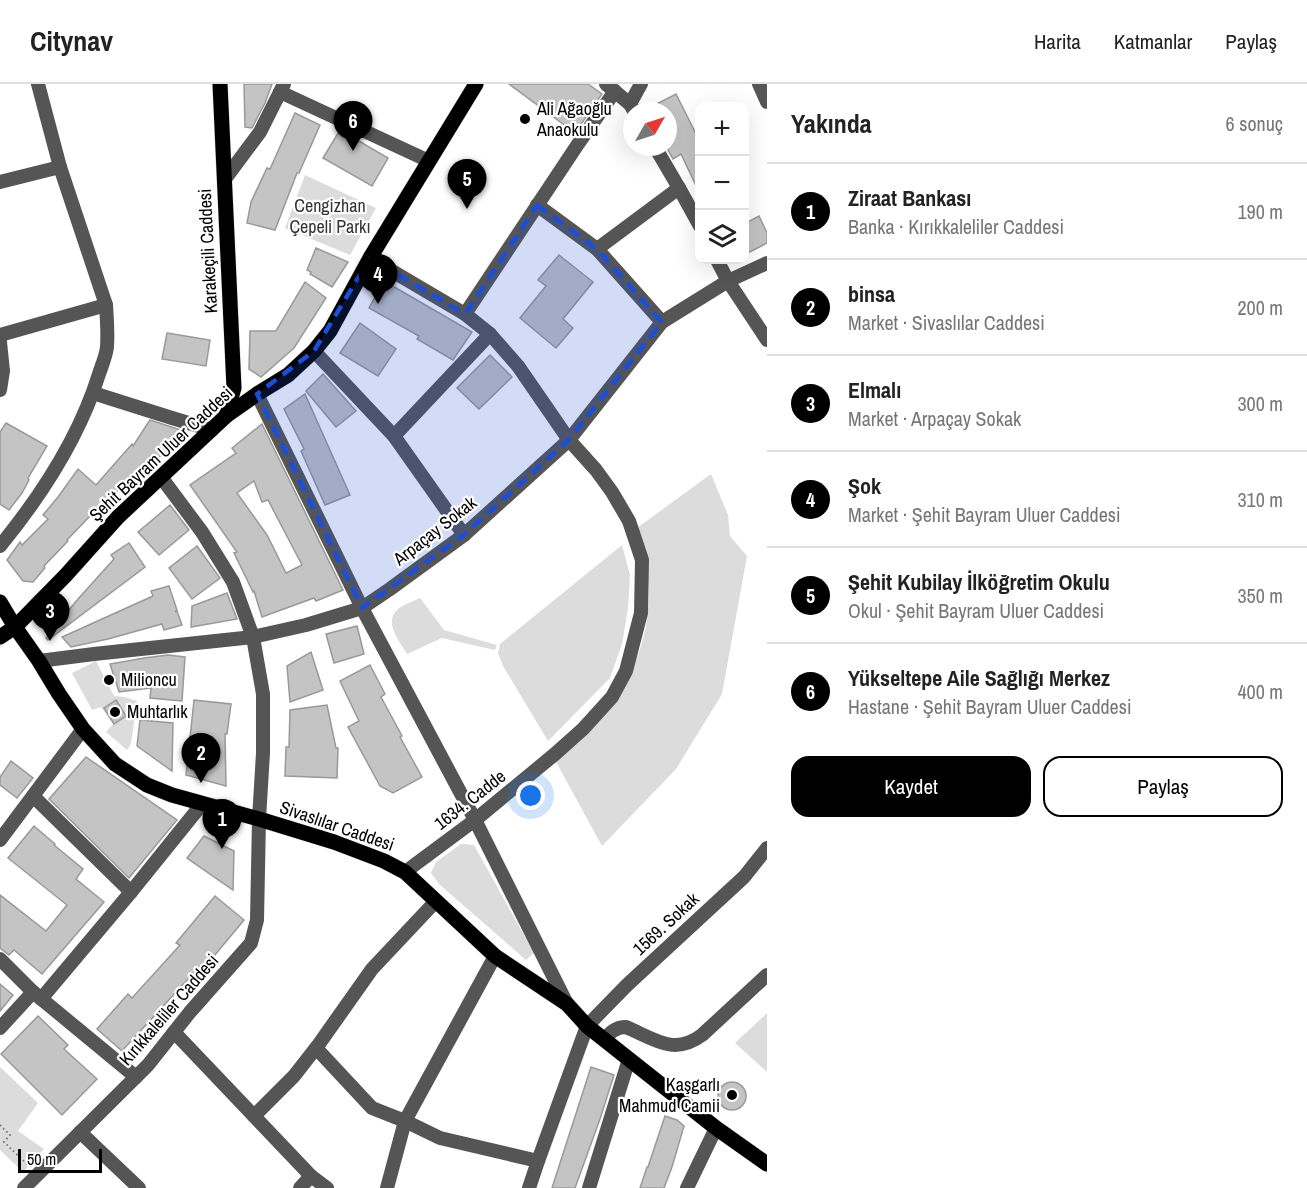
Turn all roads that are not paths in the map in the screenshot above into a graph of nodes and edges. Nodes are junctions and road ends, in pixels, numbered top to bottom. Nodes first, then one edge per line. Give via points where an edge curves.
1 (38, 84) edge
2 (220, 84) edge
3 (476, 84) edge
4 (641, 84) edge
5 (759, 84) edge
6 (282, 88) edge
7 (611, 88) edge
8 (626, 102) edge
9 (634, 102) edge
10 (767, 102) edge
11 (660, 156) edge
12 (429, 162) junction
13 (60, 167) junction
14 (225, 179) junction
15 (0, 182) edge
16 (679, 188) junction
17 (537, 205) junction
18 (695, 218) edge
19 (597, 249) junction
20 (370, 258) junction
21 (767, 263) edge
22 (719, 264) edge
23 (728, 281) junction
24 (106, 305) junction
25 (465, 314) junction
26 (662, 322) junction
27 (490, 334) junction
28 (0, 335) edge
29 (767, 340) edge
30 (0, 342) edge
31 (314, 351) junction
32 (0, 390) edge
33 (93, 393) junction
34 (257, 394) junction
35 (226, 416) junction
36 (212, 430) junction
37 (394, 436) junction
38 (568, 440) junction
39 (161, 477) junction
40 (464, 535) junction
41 (0, 546) edge
42 (0, 602) edge
43 (362, 608) junction
44 (15, 627) junction
45 (0, 637) edge
46 (253, 637) junction
47 (39, 661) junction
48 (83, 729) junction
49 (33, 796) junction
50 (202, 804) junction
51 (260, 819) junction
52 (475, 820) junction
53 (0, 840) edge
54 (767, 848) edge
55 (405, 872) junction
56 (131, 892) junction
57 (436, 901) junction
58 (495, 956) junction
59 (0, 959) edge
60 (767, 975) edge
61 (37, 995) junction
62 (567, 1004) junction
63 (587, 1026) junction
64 (0, 1028) edge
65 (174, 1032) junction
66 (604, 1039) junction
67 (316, 1048) junction
68 (629, 1059) junction
69 (136, 1077) junction
70 (254, 1116) junction
71 (405, 1121) junction
72 (716, 1128) junction
73 (80, 1132) junction
74 (538, 1161) junction
75 (767, 1164) edge
76 (310, 1176) junction
77 (24, 1188) edge
78 (139, 1188) edge
79 (300, 1188) edge
80 (327, 1188) edge
81 (387, 1188) edge
82 (529, 1188) edge
83 (590, 1188) edge
84 (687, 1188) edge

1 - 13 street
2 - 14 main road, Karakeçili Caddesi
3 - 12 main road, Şehit Bayram Uluer Caddesi
4 - 9 street
5 - 10 street
6 - 12 street
6 - 14 street via 260,132
7 - 8 street
7 - 17 street
11 - 16 street
12 - 20 main road, Şehit Bayram Uluer Caddesi
13 - 15 street
13 - 24 street
14 - 35 main road, Karakeçili Caddesi via 234,388
16 - 18 street
16 - 19 street
17 - 19 street
17 - 25 street
19 - 26 street
20 - 25 street, 1634. Cadde
20 - 31 main road, Şehit Bayram Uluer Caddesi via 330,331
21 - 23 street, Arpaçay Sokak
22 - 23 street
23 - 26 street, Arpaçay Sokak
23 - 29 street
24 - 28 street
24 - 33 street via 107,349
25 - 27 street, 1634. Cadde
26 - 38 street, Arpaçay Sokak
27 - 37 street
27 - 38 street, 1634. Cadde via 518,366
30 - 32 street
31 - 34 main road, Şehit Bayram Uluer Caddesi via 288,375
31 - 37 street
33 - 36 street
33 - 41 street via 72,439 23,518
34 - 35 main road, Şehit Bayram Uluer Caddesi
34 - 43 street
35 - 36 main road, Şehit Bayram Uluer Caddesi
36 - 39 main road, Şehit Bayram Uluer Caddesi
37 - 40 street
38 - 40 street, Arpaçay Sokak
38 - 52 street, 1634. Cadde via 596,470 629,521 642,560 641,613 626,671 612,697 583,729
39 - 44 main road, Şehit Bayram Uluer Caddesi
39 - 46 street, Kırıkkaleliler Caddesi via 233,582
40 - 43 street, Arpaçay Sokak
42 - 44 main road, Sivaslılar Caddesi
43 - 46 street, Arpaçay Sokak
43 - 52 street
44 - 45 main road, Şehit Bayram Uluer Caddesi
44 - 47 main road, Sivaslılar Caddesi
46 - 47 street, Arpaçay Sokak
46 - 51 street, Kırıkkaleliler Caddesi via 263,694
47 - 48 main road, Sivaslılar Caddesi
48 - 49 street
48 - 50 main road, Sivaslılar Caddesi via 116,764 147,785
49 - 53 street
49 - 56 street
50 - 51 main road, Sivaslılar Caddesi
50 - 56 street
51 - 55 main road, Sivaslılar Caddesi via 334,842
51 - 65 street, Kırıkkaleliler Caddesi via 258,920 251,943
52 - 55 street, 1634. Cadde
52 - 62 street
54 - 63 street, 1569. Sokak via 744,877
55 - 57 main road, Sivaslılar Caddesi
56 - 61 street
57 - 58 main road, Sivaslılar Caddesi
57 - 67 street via 372,969
58 - 62 main road, Sivaslılar Caddesi
58 - 71 street
59 - 61 street
60 - 66 street via 691,1042 661,1043 626,1027 615,1029
61 - 64 street
61 - 69 street
62 - 63 main road, Sivaslılar Caddesi
63 - 66 main road, Sivaslılar Caddesi
63 - 74 street
65 - 69 street, Kırıkkaleliler Caddesi
65 - 70 street
66 - 68 main road, Sivaslılar Caddesi
67 - 70 street
67 - 71 street via 372,1108
68 - 72 main road, Sivaslılar Caddesi
68 - 83 street
69 - 73 street, Kırıkkaleliler Caddesi
70 - 76 street
71 - 74 street via 440,1138
71 - 81 street
72 - 75 main road, Sivaslılar Caddesi
72 - 84 street
73 - 77 street, Kırıkkaleliler Caddesi
73 - 78 street
74 - 82 street
76 - 79 street
76 - 80 street

